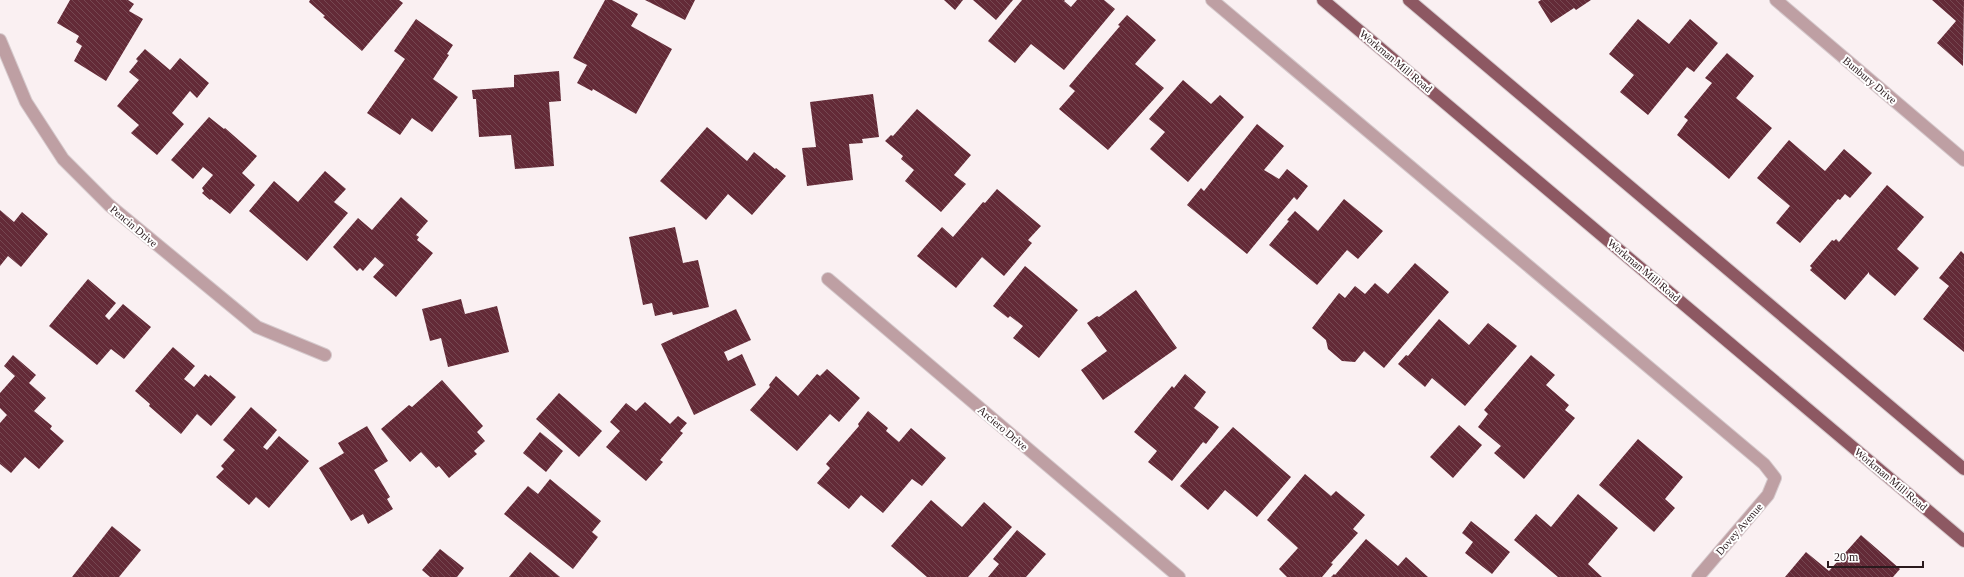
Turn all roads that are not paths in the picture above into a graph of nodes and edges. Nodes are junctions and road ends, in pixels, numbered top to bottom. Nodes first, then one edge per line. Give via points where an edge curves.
1 (1212, 0) edge
2 (1323, 0) edge
3 (1409, 0) edge
4 (1776, 0) edge
5 (0, 40) edge
6 (1964, 160) edge
7 (828, 279) dead end
8 (325, 355) dead end
9 (1964, 469) edge
10 (1964, 541) edge
11 (1179, 577) edge
12 (1698, 577) edge

1 - 12 street, Dovey Avenue via 1764,464 1775,478 1768,495
2 - 10 main road, Workman Mill Road
3 - 9 main road
4 - 6 street, Bunbury Drive
5 - 8 street, Pencin Drive via 26,102 63,159 109,205 257,327
7 - 11 street, Arciero Drive

